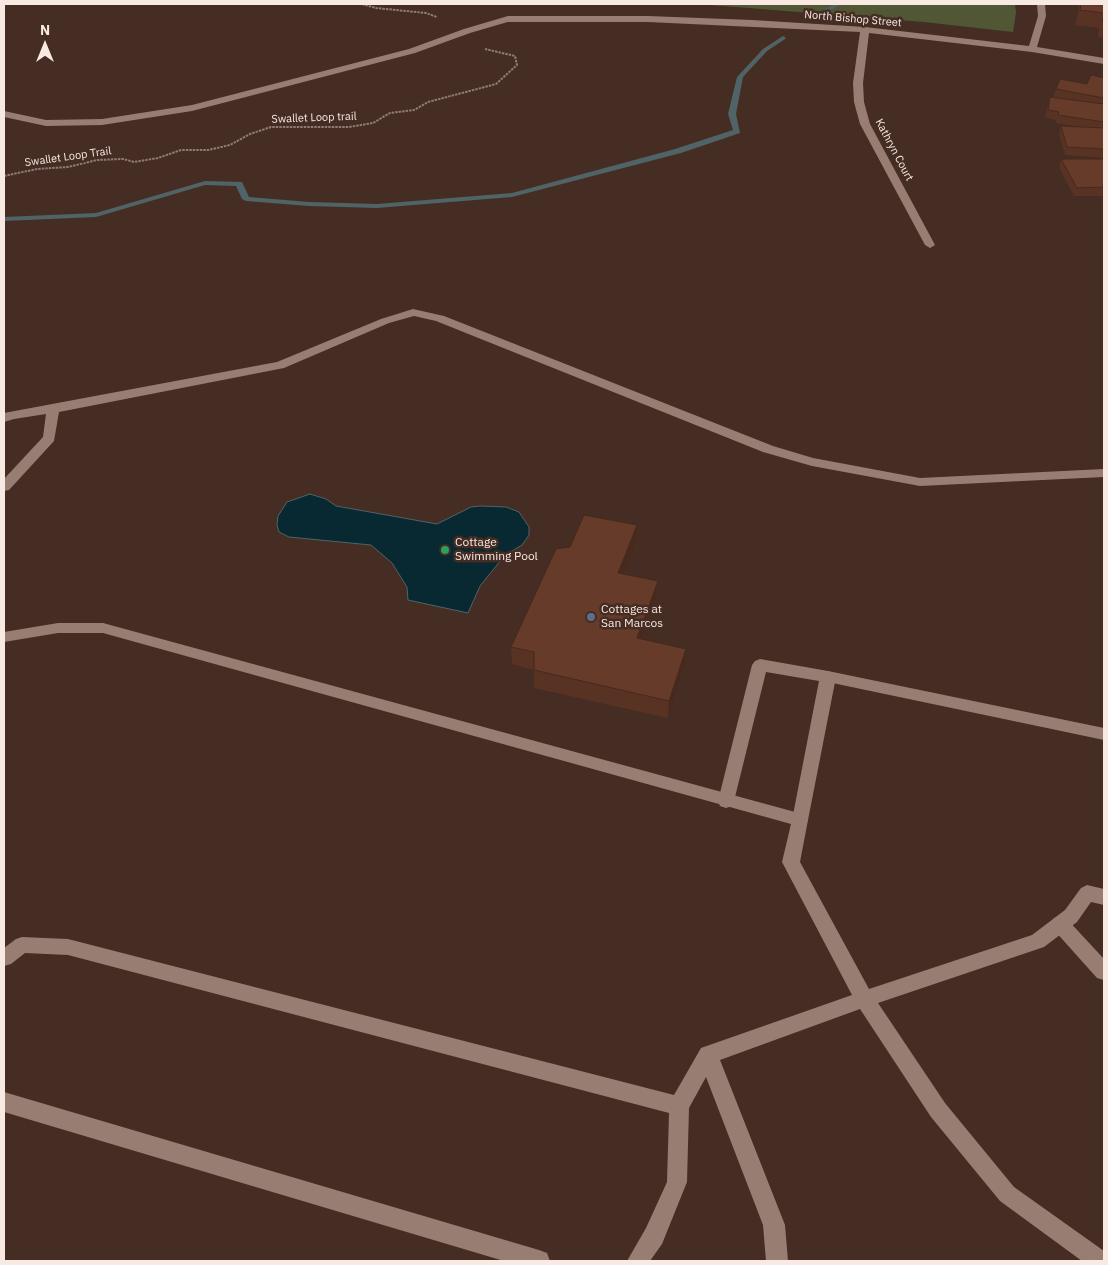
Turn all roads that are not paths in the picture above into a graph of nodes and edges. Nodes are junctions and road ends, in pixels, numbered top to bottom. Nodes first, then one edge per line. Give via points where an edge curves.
1 (1041, 4) edge
2 (865, 30) junction
3 (1032, 49) junction
4 (1104, 61) edge
5 (4, 114) edge
6 (930, 245) dead end
7 (53, 409) junction
8 (4, 418) edge
9 (1104, 473) edge
10 (4, 487) edge
11 (4, 637) edge
12 (828, 677) junction
13 (1104, 734) edge
14 (726, 801) junction
15 (800, 820) junction
16 (1104, 897) edge
17 (1060, 924) junction
18 (4, 958) edge
19 (1104, 972) edge
20 (864, 999) junction
21 (708, 1055) junction
22 (4, 1102) edge
23 (679, 1106) junction
24 (539, 1261) edge
25 (638, 1261) edge
26 (777, 1261) edge
27 (1100, 1261) edge

1 - 3 street via 1042,16
2 - 3 street, North Bishop Street
2 - 5 street, North Bishop Street via 574,15 508,19 412,50 192,108 102,122 46,123
2 - 6 street, Kathryn Court via 858,83 863,117
3 - 4 street, North Bishop Street
7 - 8 street
7 - 9 street via 280,365 385,320 413,312 440,318 768,449 812,462 920,482
7 - 10 street via 49,438
11 - 14 street via 58,628 103,628
12 - 13 street
12 - 14 street via 760,665
12 - 15 street
14 - 15 street
15 - 20 street via 791,862
16 - 17 street via 1087,893 1071,916
17 - 19 street
17 - 20 street via 1038,941
18 - 23 street via 22,945 68,946
20 - 21 street
20 - 27 street via 938,1110 1006,1194
21 - 23 street
21 - 26 street via 774,1225
22 - 24 street
23 - 25 street via 676,1182 654,1236

